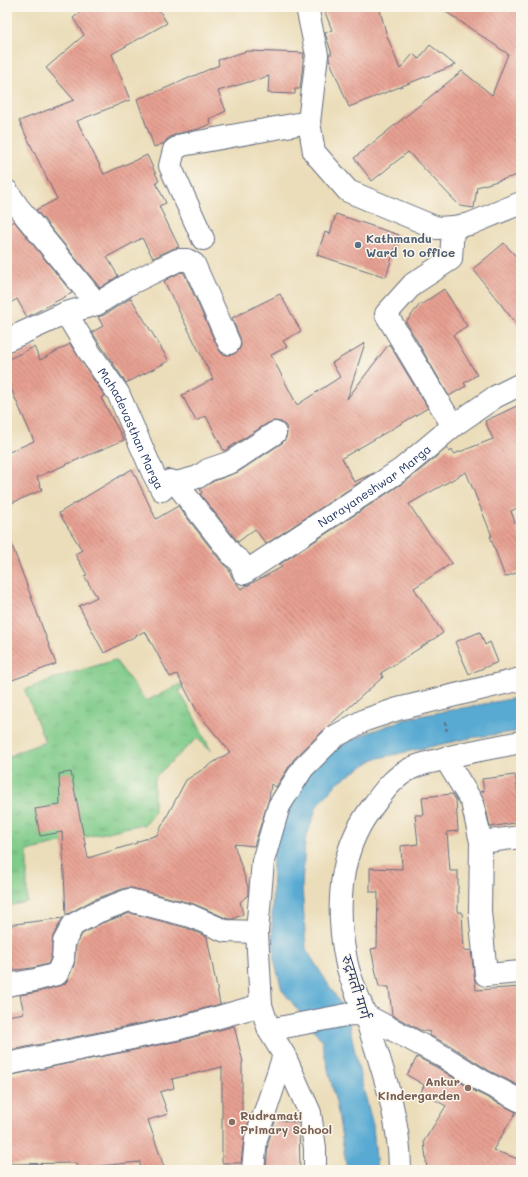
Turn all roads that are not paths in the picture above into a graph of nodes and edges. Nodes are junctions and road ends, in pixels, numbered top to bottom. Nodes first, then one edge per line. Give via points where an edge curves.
1 (307, 7) edge
2 (309, 122) junction
3 (7, 191) edge
4 (521, 203) edge
5 (453, 227) junction
6 (203, 239) dead end
7 (97, 304) junction
8 (66, 313) junction
9 (7, 340) edge
10 (229, 343) dead end
11 (521, 384) edge
12 (453, 426) junction
13 (274, 433) dead end
14 (176, 483) junction
15 (233, 556) joint
16 (521, 678) edge
17 (521, 742) edge
18 (444, 758) junction
19 (521, 837) edge
20 (481, 842) junction
21 (257, 932) junction
22 (521, 972) edge
23 (7, 985) edge
24 (261, 1005) junction
25 (358, 1015) junction
26 (278, 1028) junction
27 (284, 1055) junction
28 (7, 1064) edge
29 (521, 1101) edge
30 (253, 1170) edge
31 (316, 1170) edge
32 (400, 1170) edge

1 - 2 street via 317,55
2 - 5 street via 314,152 348,191 437,228
2 - 6 street via 182,145 174,150 170,166
3 - 7 street
4 - 5 street via 470,224
5 - 12 street via 451,259 413,284 386,314
7 - 8 street
7 - 10 street via 178,260 187,260 194,264
8 - 9 street
8 - 14 street, Mahadevasthan Marga via 118,393 162,490 170,481
11 - 12 street, Narayaneshwar Marga via 495,397
12 - 15 street, Narayaneshwar Marga via 402,469 244,573 240,561
13 - 14 street via 231,462 208,470 198,478
14 - 15 street, Mahadevasthan Marga
16 - 21 street via 398,709 365,720 334,737 303,768 280,806 263,861
17 - 18 street, रुद्रमती मार्ग
18 - 20 street via 472,802
18 - 25 street, रुद्रमती मार्ग via 410,769 394,780 362,820 348,852 341,890 341,921 346,962
19 - 20 street
20 - 22 street via 480,910 486,976
21 - 23 street via 225,931 191,916 129,900 97,912 73,925 64,942 63,960 57,974
21 - 24 street
24 - 26 street
24 - 28 street via 180,1028
25 - 26 street
25 - 29 street via 444,1057
25 - 32 street, रुद्रमती मार्ग via 390,1098 400,1153
26 - 27 street
27 - 30 street via 256,1139
27 - 31 street via 310,1113

